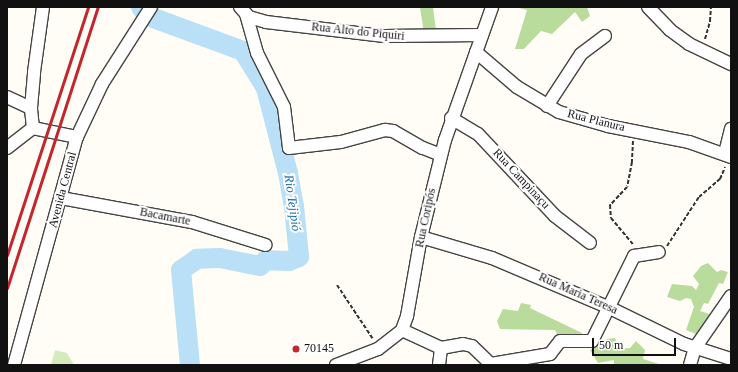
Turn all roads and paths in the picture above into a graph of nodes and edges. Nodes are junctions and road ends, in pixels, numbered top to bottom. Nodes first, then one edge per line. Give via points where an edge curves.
1 (43, 7) edge
2 (492, 7) edge
3 (648, 7) edge
4 (711, 7) edge
5 (150, 8) edge
6 (243, 11) edge
7 (482, 35) junction
8 (605, 36) dead end
9 (701, 50) junction
10 (476, 52) junction
11 (731, 64) edge
12 (7, 97) edge
13 (547, 106) junction
14 (31, 108) junction
15 (452, 118) junction
16 (34, 128) junction
17 (633, 130) junction
18 (731, 130) edge
19 (77, 137) junction
20 (7, 148) edge
21 (441, 155) junction
22 (725, 158) edge
23 (61, 198) junction
24 (421, 237) junction
25 (590, 243) dead end
26 (266, 246) dead end
27 (659, 252) joint
28 (640, 253) junction
29 (337, 285) dead end
30 (731, 296) edge
31 (610, 308) junction
32 (402, 330) junction
33 (378, 348) junction
34 (441, 348) junction
35 (695, 348) junction
36 (731, 359) edge
37 (14, 365) edge
38 (336, 365) edge
39 (439, 365) edge
40 (491, 365) edge
41 (690, 365) edge

1 - 14 street
2 - 7 street, Rua Coripós
3 - 9 street via 670,30
4 - 9 path via 710,21
5 - 19 street, Avenida Central via 102,84
6 - 7 street, Rua Alto do Piquiri via 266,22 384,36
6 - 21 street via 257,53 284,107 289,148 340,142 393,130 423,148
7 - 10 street, Rua Coripós
8 - 13 street via 581,54
9 - 11 street
10 - 13 street, Rua Planura via 517,87
10 - 15 street, Rua Coripós
12 - 14 street
13 - 17 street, Rua Planura via 580,119
14 - 16 street
15 - 21 street, Rua Coripós
15 - 25 street, Rua Campinaçu via 478,134 555,216
16 - 19 street
16 - 20 street
17 - 22 street, Rua Planura via 689,142
17 - 28 path via 632,162 627,187 610,205 611,218
18 - 22 street
19 - 23 street, Avenida Central
21 - 24 street, Rua Coripós
22 - 27 path via 725,168 720,179 699,197 665,248
23 - 26 street, Bacamarte via 192,222
23 - 37 street, Avenida Central
24 - 31 street, Rua Maria Teresa via 486,256
24 - 32 street, Rua Coripós via 411,301
27 - 28 street
28 - 31 street via 634,256 625,271
29 - 33 path
30 - 35 street
31 - 35 street, Rua Maria Teresa
31 - 40 street via 592,341 560,341 550,354
32 - 33 street
32 - 34 street
33 - 38 street
34 - 39 street
34 - 40 street via 463,344 472,346
35 - 36 street, Rua Maria Teresa
35 - 41 street

